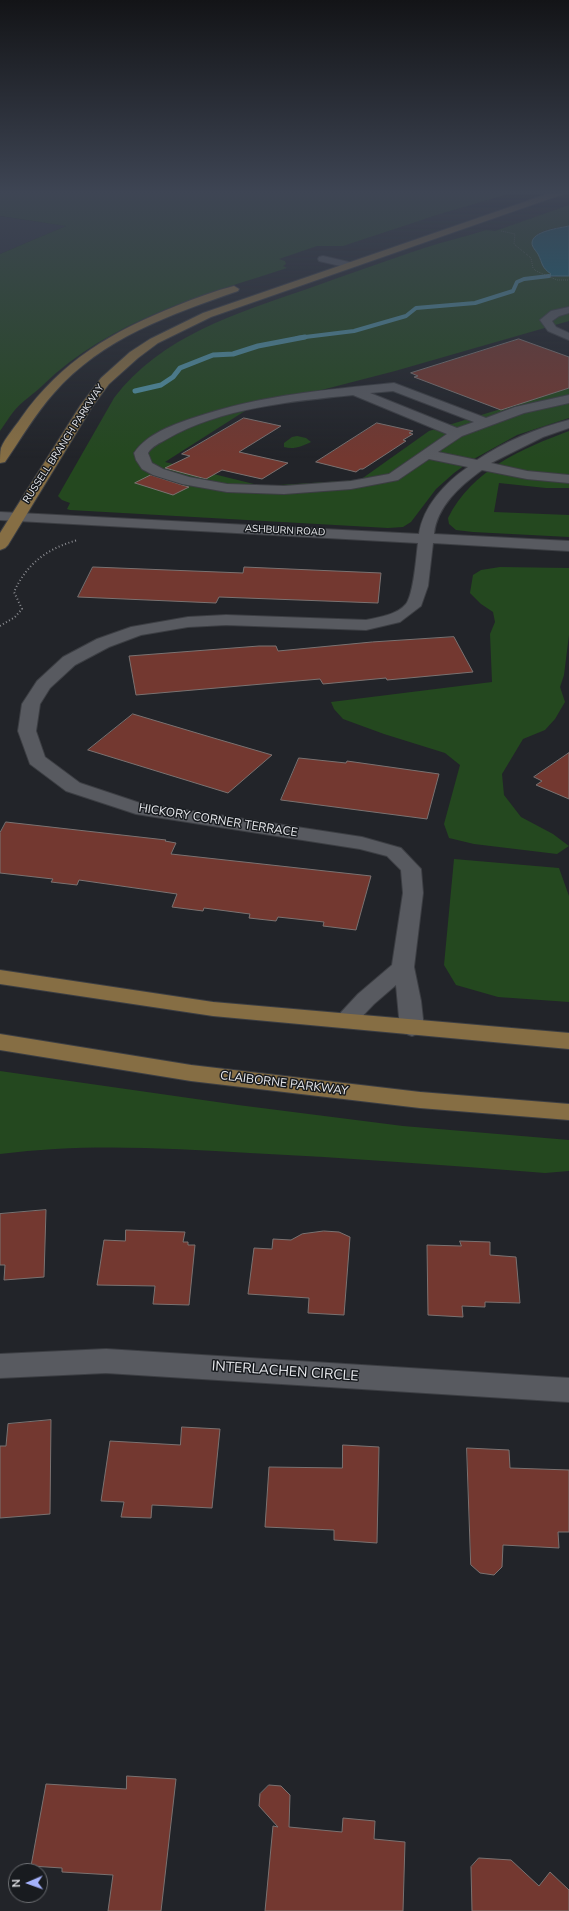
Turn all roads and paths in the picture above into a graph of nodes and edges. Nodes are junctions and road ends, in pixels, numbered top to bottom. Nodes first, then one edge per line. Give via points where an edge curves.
1 (306, 280) edge
2 (242, 287) dead end
3 (569, 310) edge
4 (569, 337) edge
5 (352, 391) junction
6 (569, 398) edge
7 (484, 422) junction
8 (569, 424) edge
9 (457, 433) junction
10 (426, 454) junction
11 (0, 459) edge
12 (479, 465) junction
13 (569, 479) edge
14 (0, 516) edge
15 (18, 517) junction
16 (426, 538) junction
17 (84, 539) dead end
18 (0, 545) edge
19 (569, 546) edge
20 (0, 626) edge
21 (403, 967) junction
22 (0, 977) edge
23 (345, 1021) junction
24 (412, 1028) junction
25 (569, 1041) edge
26 (0, 1042) edge
27 (569, 1112) edge
28 (0, 1366) edge
29 (569, 1390) edge

1 - 15 main road, RUSSELL BRANCH PARKWAY via 207,315 175,330 134,355 94,394
2 - 11 main road via 192,304 133,329 79,362 46,395
3 - 4 street via 556,313 546,320 552,329
5 - 7 street via 394,387
5 - 9 street
5 - 10 street via 270,401 212,415 168,433 146,446 141,453 143,460 147,466 158,472 187,481 245,489 284,490 375,482 393,477
6 - 7 street
7 - 9 street
8 - 12 street, HICKORY CORNER TERRACE via 524,440
9 - 10 street
10 - 12 street
12 - 13 street via 527,475
12 - 16 street, HICKORY CORNER TERRACE via 461,478 438,504 428,522
14 - 15 street, ASHBURN ROAD
15 - 16 street, ASHBURN ROAD
15 - 18 main road, RUSSELL BRANCH PARKWAY
16 - 19 street, ASHBURN ROAD
16 - 21 street, HICKORY CORNER TERRACE via 420,586 413,606 394,619 366,625 226,620 188,622 137,631 103,643 69,661 43,685 31,704 27,731 37,760 73,787 129,805 192,818 362,843 394,852 412,869 413,893
17 - 20 path via 58,546 31,564 14,592 22,609 15,618
21 - 23 street via 366,998
21 - 24 street, HICKORY CORNER TERRACE
22 - 23 main road via 213,1009
23 - 24 main road
24 - 25 main road
26 - 27 main road, CLAIBORNE PARKWAY via 190,1073 420,1100
28 - 29 street, INTERLACHEN CIRCLE via 106,1361

